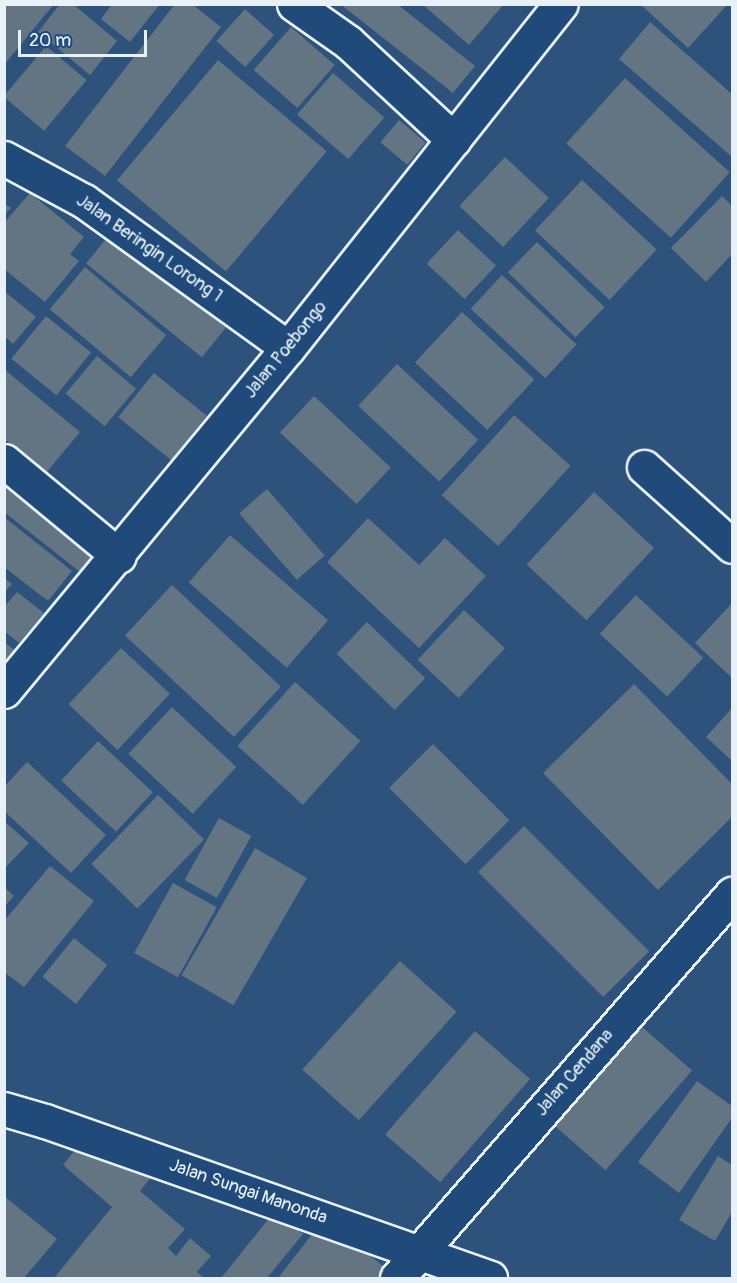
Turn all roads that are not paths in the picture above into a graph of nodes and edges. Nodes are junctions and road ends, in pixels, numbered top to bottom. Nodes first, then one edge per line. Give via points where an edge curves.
1 (294, 4) edge
2 (561, 4) edge
3 (454, 140) junction
4 (4, 158) edge
5 (288, 348) junction
6 (4, 461) edge
7 (644, 467) dead end
8 (732, 546) edge
9 (119, 556) junction
10 (4, 691) edge
11 (732, 894) edge
12 (4, 1109) edge
13 (418, 1251) junction
14 (397, 1278) edge
15 (490, 1278) edge

1 - 3 street via 348,42
2 - 3 street, Jalan Poebongo
3 - 5 street, Jalan Poebongo
4 - 5 street, Jalan Beringin Lorong 1 via 84,201
5 - 9 street, Jalan Poebongo
6 - 9 street
7 - 8 street
9 - 10 street, Jalan Poebongo
11 - 13 street, Jalan Cendana
12 - 13 street, Jalan Sungai Manonda
13 - 14 street, Jalan Cendana
13 - 15 street, Jalan Sungai Manonda

